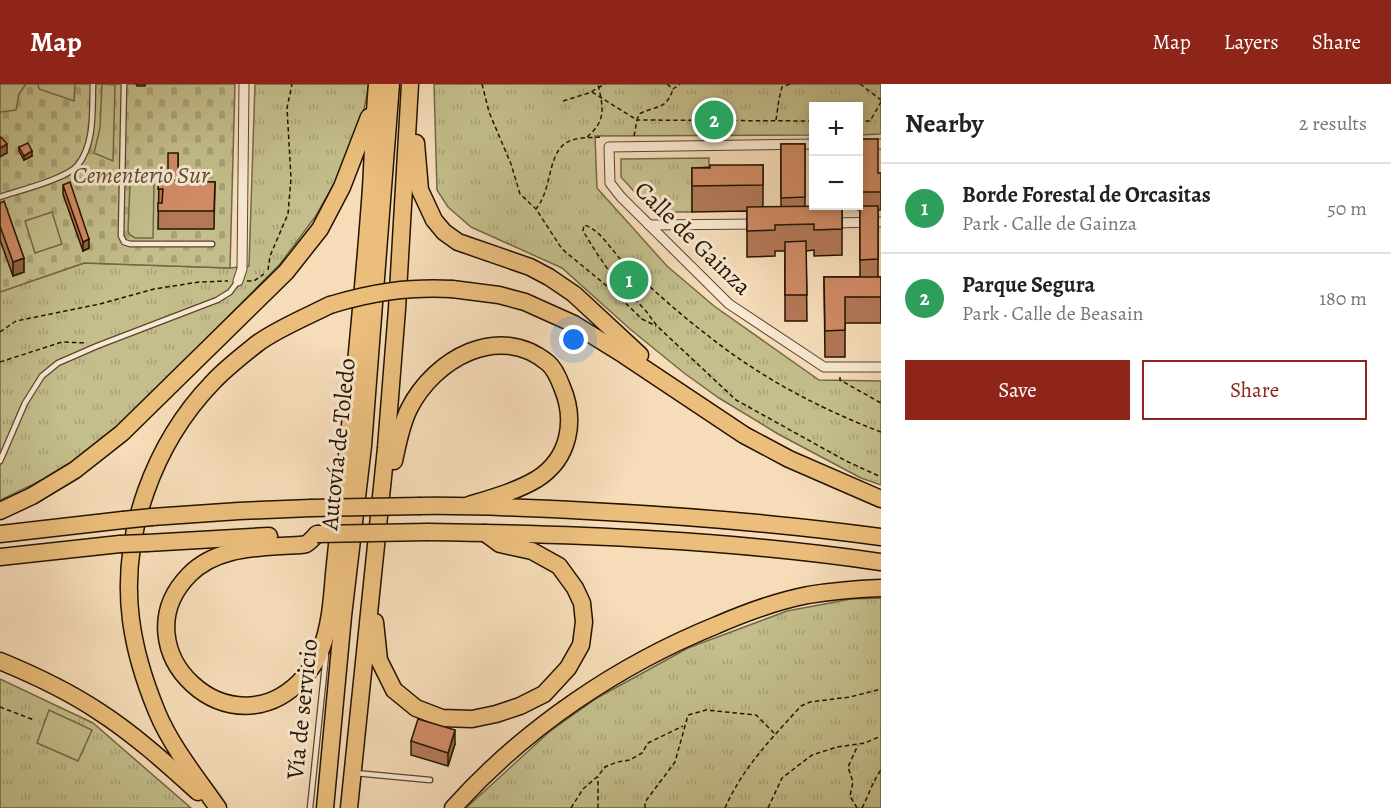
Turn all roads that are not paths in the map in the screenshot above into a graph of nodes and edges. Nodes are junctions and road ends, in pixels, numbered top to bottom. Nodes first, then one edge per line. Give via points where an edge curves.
1 (93, 84) edge
2 (124, 84) edge
3 (244, 84) edge
4 (377, 84) edge
5 (392, 84) edge
6 (410, 84) edge
7 (375, 102) junction
8 (809, 144) edge
9 (863, 144) edge
10 (881, 144) edge
11 (0, 197) edge
12 (881, 222) edge
13 (822, 223) edge
14 (764, 224) edge
15 (649, 225) junction
16 (212, 244) dead end
17 (238, 281) joint
18 (881, 367) edge
19 (708, 411) junction
20 (0, 461) edge
21 (881, 499) edge
22 (469, 505) junction
23 (0, 511) edge
24 (485, 533) junction
25 (0, 534) edge
26 (317, 534) junction
27 (881, 537) edge
28 (0, 557) edge
29 (881, 562) edge
30 (375, 568) junction
31 (881, 588) edge
32 (372, 599) junction
33 (330, 613) junction
34 (0, 661) edge
35 (353, 773) junction
36 (430, 780) dead end
37 (217, 808) edge
38 (310, 808) edge
39 (325, 808) edge
40 (349, 808) edge
41 (453, 808) edge

1 - 11 lane via 88,147 77,167
2 - 16 lane via 124,242
3 - 17 street via 242,269
4 - 7 highway
5 - 39 highway, Autovía de Toledo via 363,446
6 - 19 highway via 420,190 444,232 458,242 549,277 574,294 630,347
6 - 30 highway, Autovía de Toledo via 398,309
7 - 23 highway via 326,219 286,272 123,433 75,471
7 - 33 highway via 364,277
8 - 15 street, Calle de Gainza via 609,147 610,183
9 - 10 street
12 - 13 street
14 - 15 street
15 - 18 street, Calle de Gainza via 729,304 824,367
17 - 20 lane via 217,300 58,363 42,376 25,403
19 - 21 highway via 789,459
19 - 37 highway, bridge via 566,320 500,295 421,287 368,293 330,304 259,342 213,381 177,426 153,472 131,555 131,620 140,664 158,714
22 - 25 highway, bridge via 239,511
22 - 27 highway via 740,521
22 - 30 highway via 538,478 552,466 569,435 566,396 549,364 515,346 478,347 456,358 438,370 409,408 400,432
24 - 26 highway, bridge
24 - 29 highway via 624,537
24 - 32 highway via 500,544 532,551 552,561 576,588 582,603 581,645 568,669 544,694 520,706 472,718 442,718 416,708 394,690 379,660
26 - 28 highway, bridge via 120,544
26 - 33 highway via 306,544 244,548 196,569 172,602 167,622 168,643 180,672 202,693 231,705 262,704 290,690 312,668 321,652
30 - 32 highway, Autovía de Toledo
31 - 41 highway via 797,598 755,609 684,639 571,705 505,757
32 - 35 highway, Autovía de Toledo
33 - 38 lane, Vía de servicio
34 - 37 highway via 99,711
35 - 36 lane
35 - 40 highway, Autovía de Toledo

